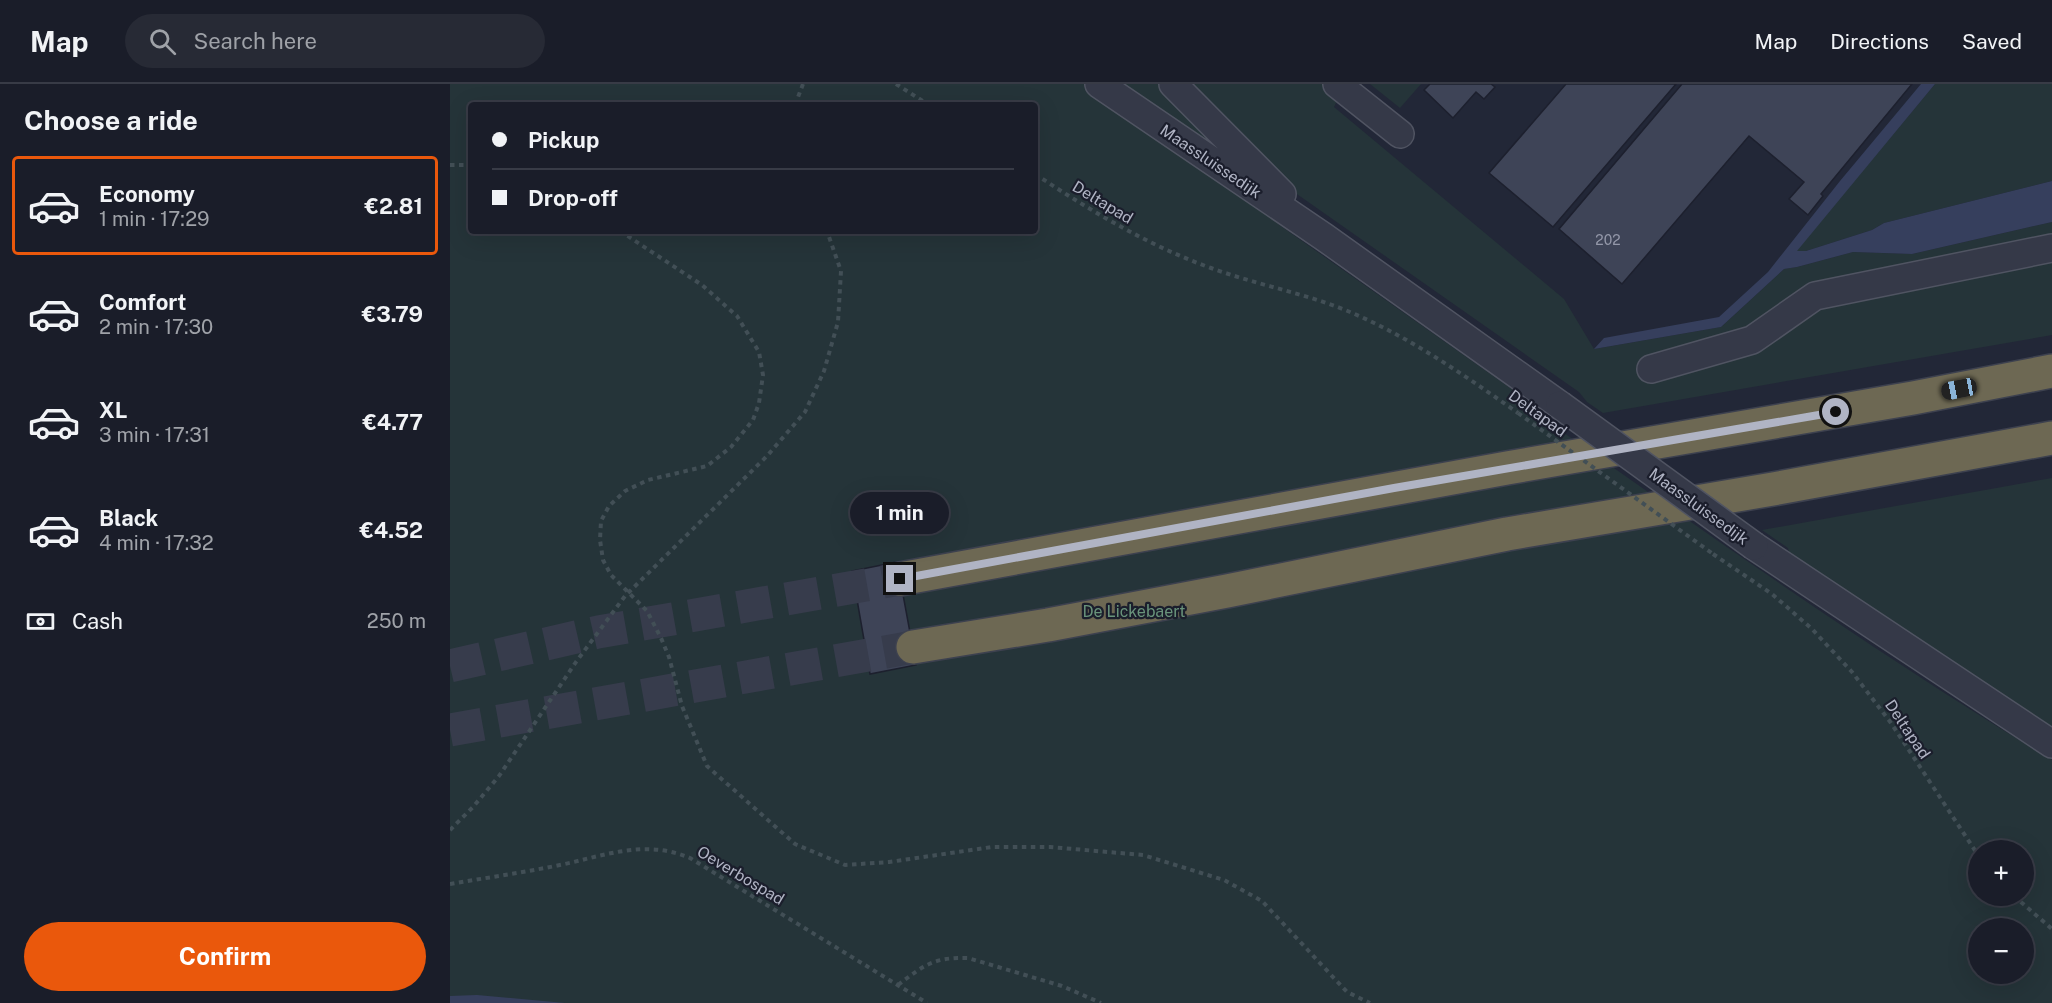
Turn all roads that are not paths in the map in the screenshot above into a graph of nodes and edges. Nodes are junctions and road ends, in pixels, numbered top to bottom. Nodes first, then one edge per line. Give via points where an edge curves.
1 (1099, 84) edge
2 (1173, 84) edge
3 (1337, 84) edge
4 (1400, 134) dead end
5 (1324, 237) junction
6 (2052, 248) edge
7 (1651, 369) dead end
8 (2052, 370) edge
9 (2052, 438) edge
10 (900, 579) tunnel mouth
11 (913, 647) tunnel mouth
12 (2052, 744) edge

1 - 5 street, Maassluissedijk
2 - 5 street, Maassluissedijk
3 - 4 street
5 - 12 street, Maassluissedijk, bridge via 1754,546
6 - 7 street via 1815,296 1752,340
8 - 10 highway
9 - 11 highway via 1507,534 1048,625

